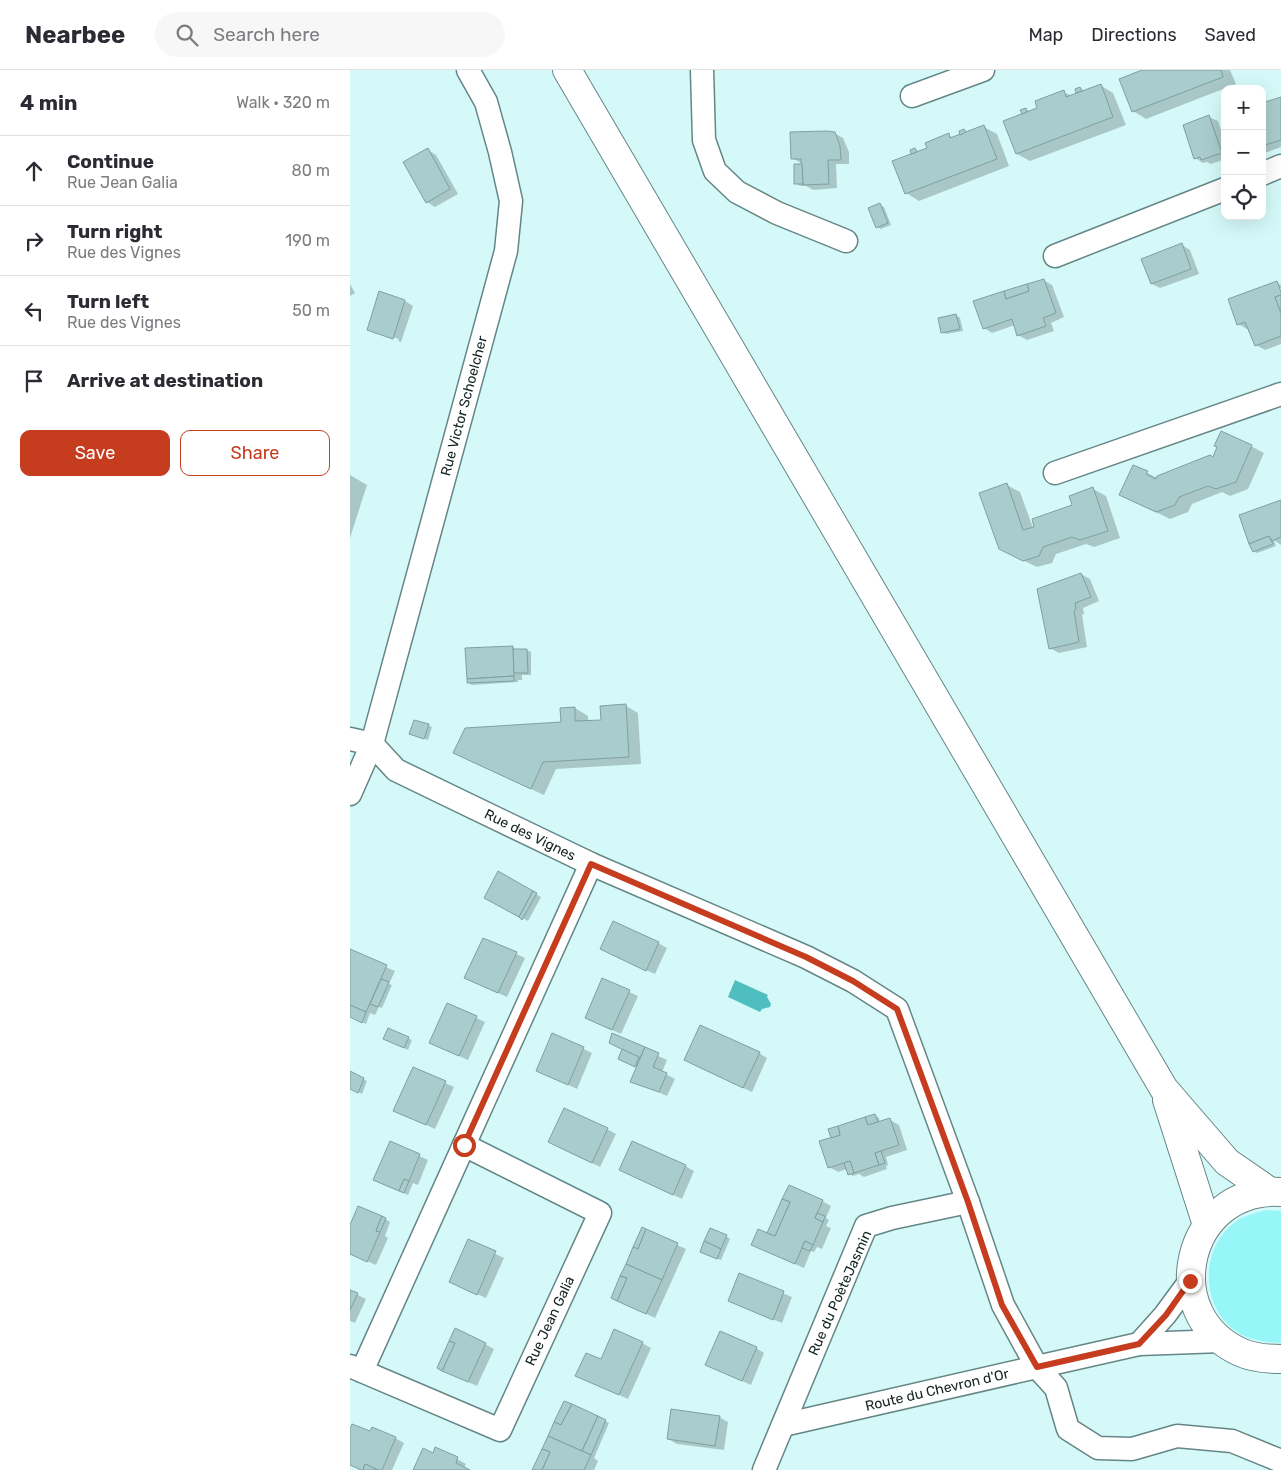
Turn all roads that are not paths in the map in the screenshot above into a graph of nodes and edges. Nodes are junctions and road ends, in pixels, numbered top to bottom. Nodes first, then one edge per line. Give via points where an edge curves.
1 (468, 70) edge
2 (567, 70) edge
3 (702, 70) edge
4 (983, 70) edge
5 (912, 96) dead end
6 (1281, 166) edge
7 (1266, 172) edge
8 (1221, 191) edge
9 (846, 241) dead end
10 (1055, 256) dead end
11 (1281, 394) edge
12 (1055, 474) dead end
13 (350, 739) edge
14 (372, 744) junction
15 (350, 794) edge
16 (591, 864) junction
17 (1164, 1089) junction
18 (464, 1145) junction
19 (1275, 1192) edge
20 (968, 1202) junction
21 (1207, 1225) junction
22 (1190, 1281) junction
23 (1222, 1341) junction
24 (1139, 1344) junction
25 (1281, 1359) edge
26 (1037, 1367) junction
27 (356, 1369) edge
28 (783, 1425) junction
29 (1281, 1460) edge
30 (764, 1470) edge

1 - 14 street, Rue Victor Schoelcher via 486,102 500,152 510,202 506,251
2 - 17 main road
3 - 9 street via 704,140 715,171 737,192 777,213
4 - 5 street
6 - 7 street
8 - 10 street
11 - 12 street
13 - 14 street
14 - 15 street, Rue Victor Schoelcher
14 - 16 street, Rue des Vignes via 396,770
16 - 18 street, Rue Jean Galia
16 - 20 street, Rue des Vignes via 806,957 897,1009
17 - 19 main road via 1227,1162
17 - 21 main road
18 - 27 street, Rue Jean Galia
18 - 27 street, Rue Jean Galia via 600,1212 500,1430
19 - 21 main road via 1246,1196 1224,1208
20 - 26 street, Rue des Vignes via 1002,1305
20 - 28 street, Rue du PoèteJasmin via 866,1226
21 - 22 main road via 1191,1261
22 - 23 main road via 1195,1304 1206,1325
22 - 24 street via 1166,1315
23 - 24 street
23 - 25 main road via 1240,1353
24 - 26 street
26 - 28 street, Route du Chevron d'Or
26 - 29 street via 1056,1388 1068,1429 1098,1448 1132,1449 1177,1436 1232,1441
28 - 30 street

